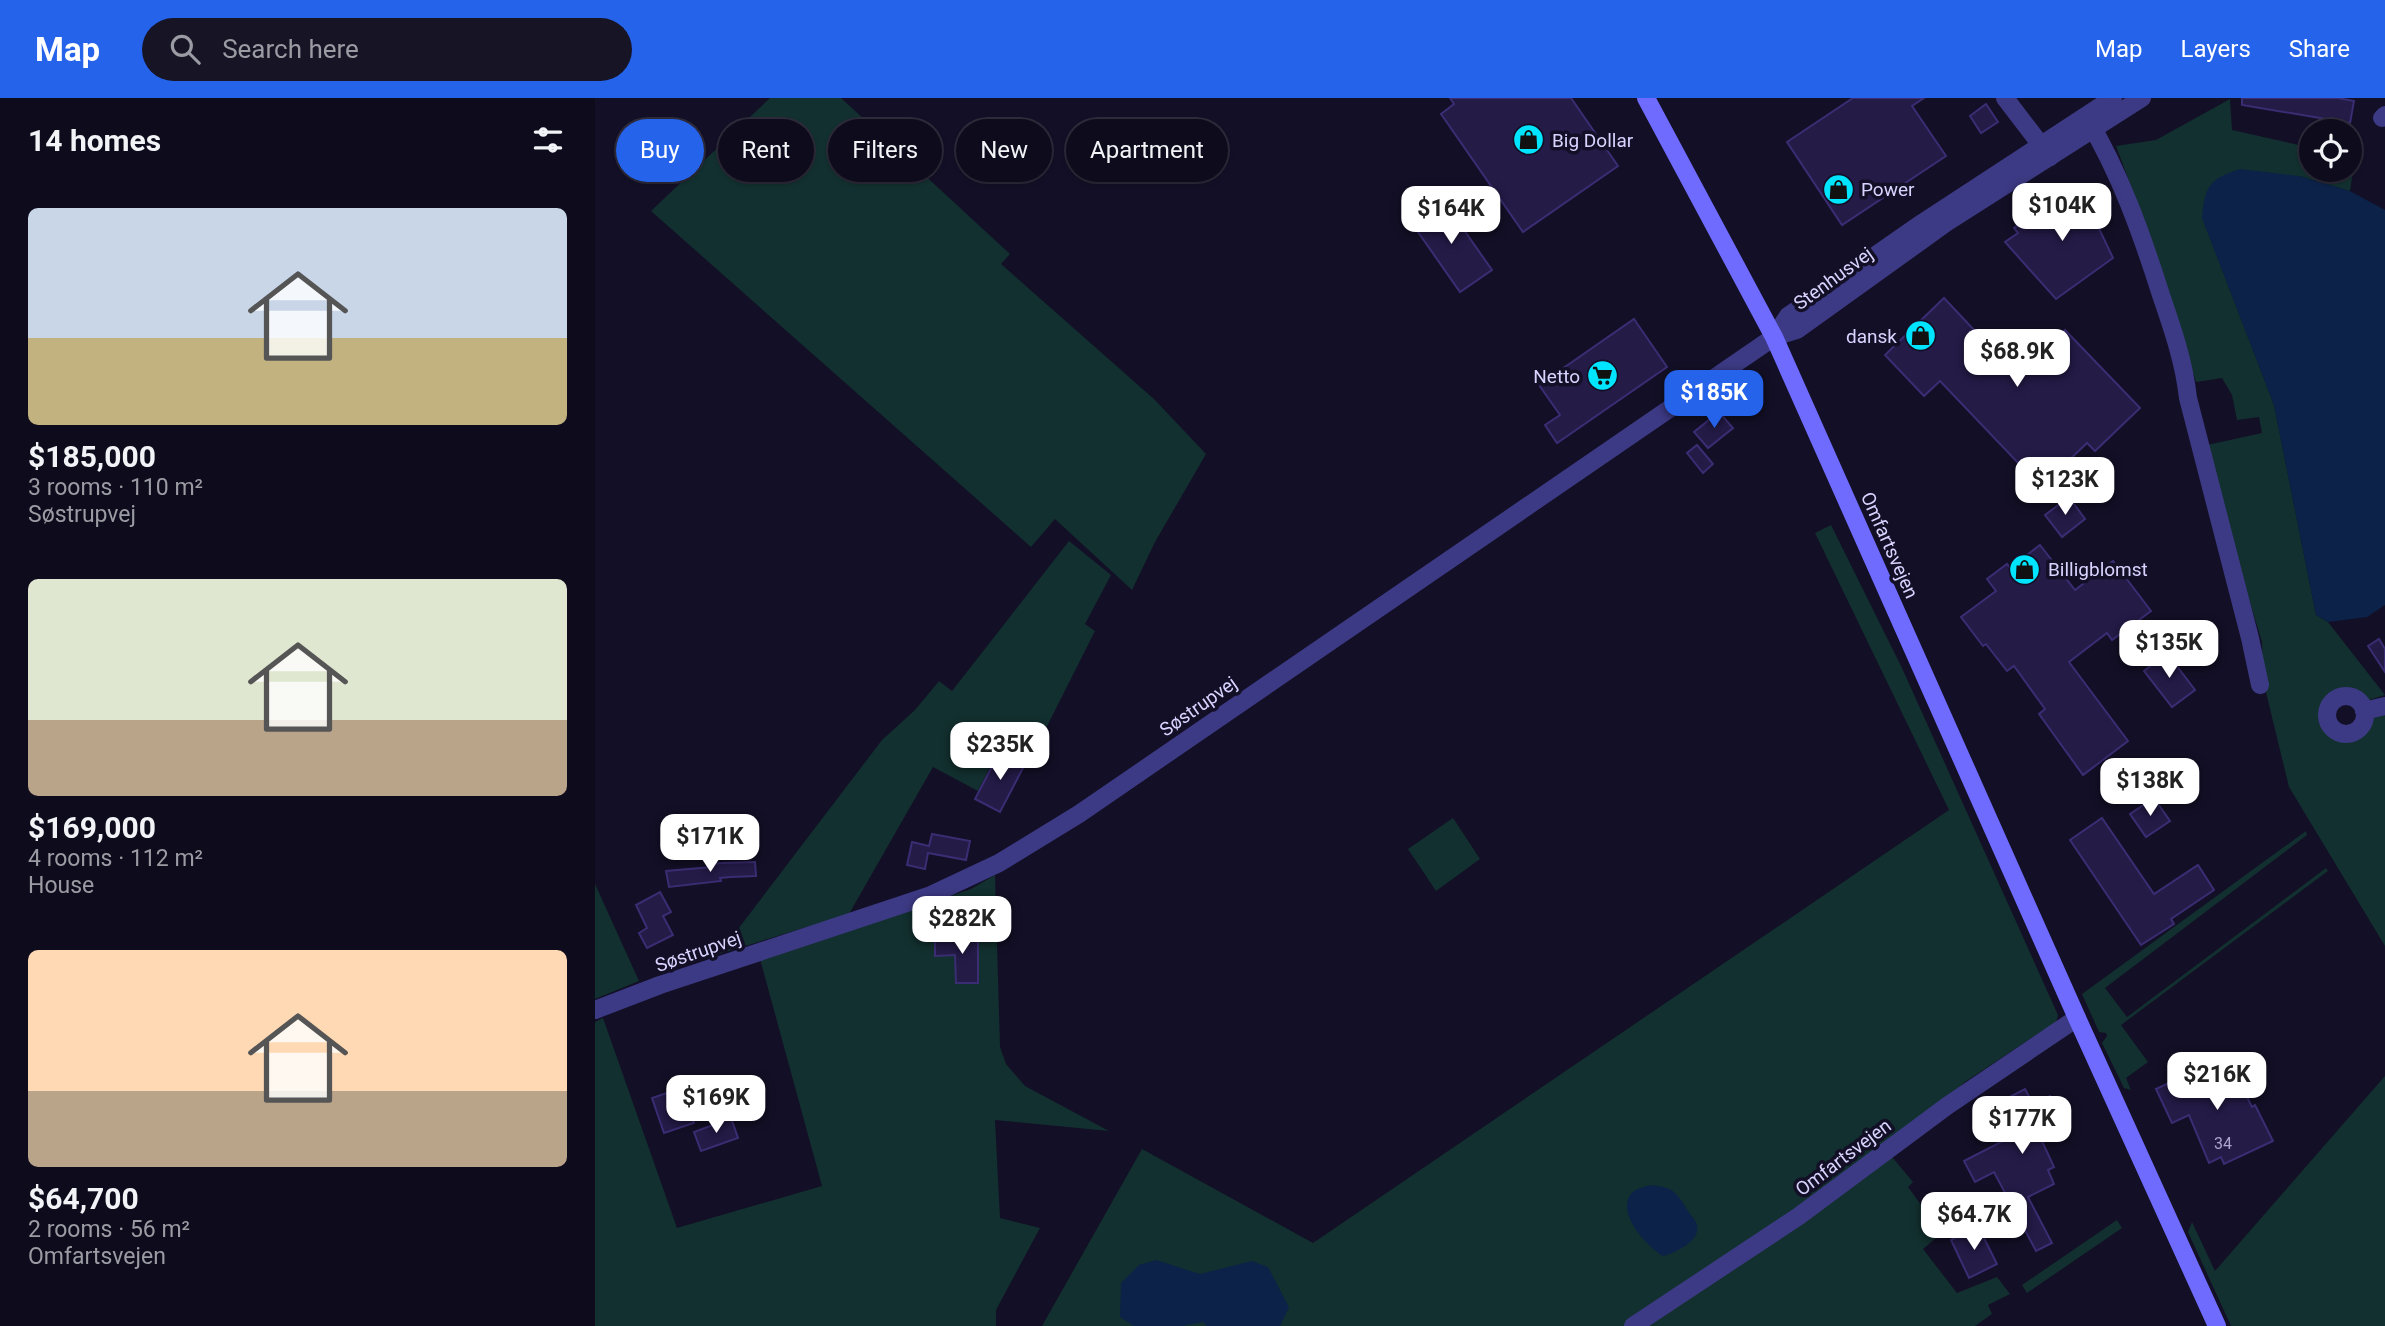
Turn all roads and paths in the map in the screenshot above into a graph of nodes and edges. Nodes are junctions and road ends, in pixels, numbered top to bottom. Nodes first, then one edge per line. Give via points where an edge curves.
1 (1647, 98) edge
2 (2005, 98) edge
3 (2113, 98) edge
4 (2142, 98) edge
5 (2089, 122) junction
6 (2045, 150) junction
7 (1774, 337) junction
8 (2260, 685) dead end
9 (2385, 706) edge
10 (2364, 711) dead end
11 (595, 1010) edge
12 (2077, 1018) junction
13 (1633, 1326) edge
14 (2217, 1326) edge

1 - 7 main road, Omfartsvejen
2 - 6 street
3 - 5 street, Stenhusvej
4 - 5 street, Stenhusvej
5 - 6 street, Stenhusvej
5 - 8 street via 2136,223 2185,368 2188,398
6 - 7 street, Stenhusvej via 1788,316
7 - 11 street, Søstrupvej via 1079,814 999,863 931,895
7 - 12 main road, Omfartsvejen
9 - 10 street
12 - 13 street, Omfartsvejen via 1947,1106 1799,1216
12 - 14 main road, Omfartsvejen

